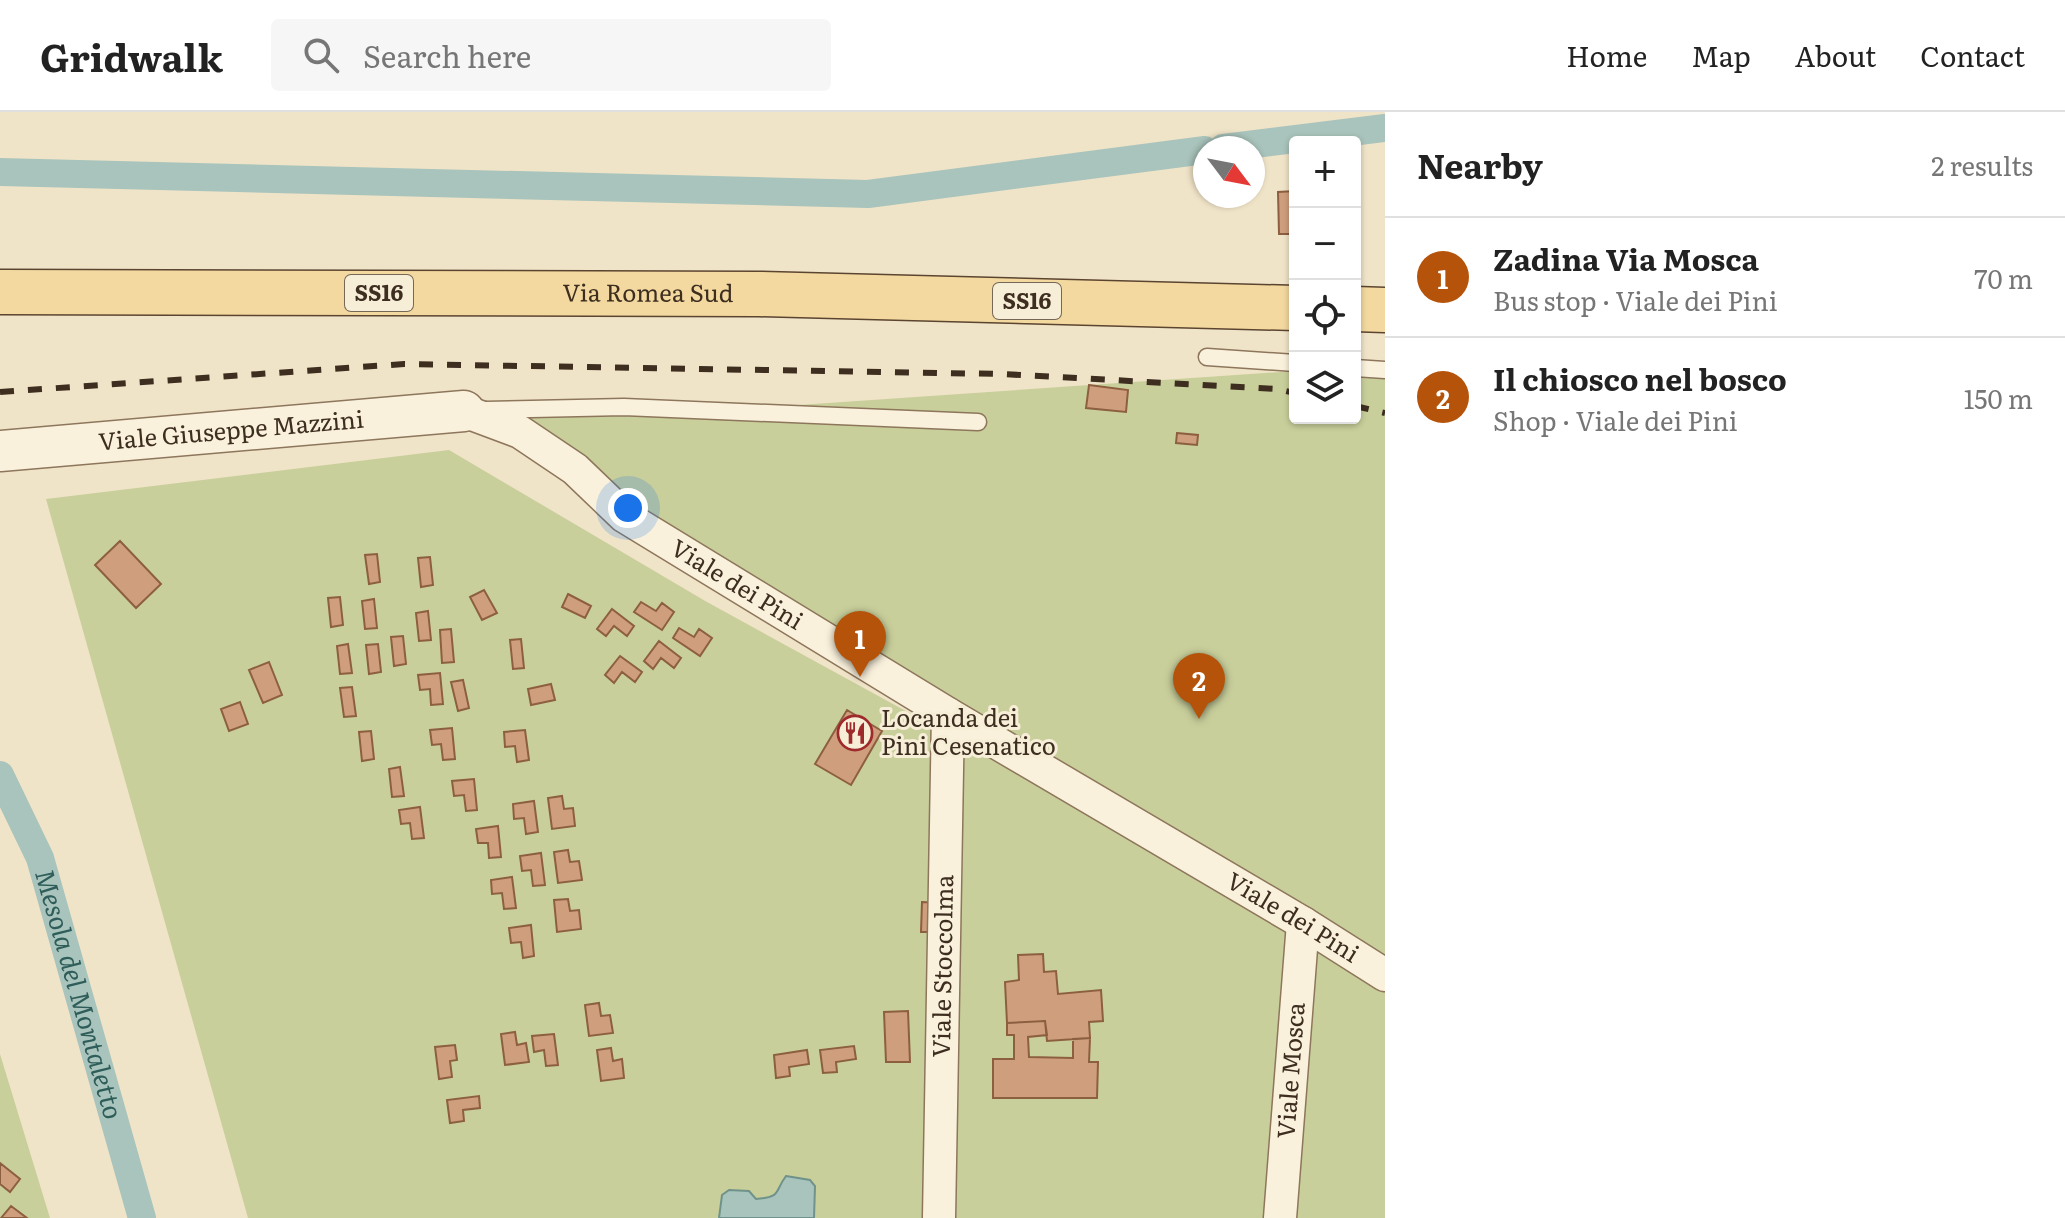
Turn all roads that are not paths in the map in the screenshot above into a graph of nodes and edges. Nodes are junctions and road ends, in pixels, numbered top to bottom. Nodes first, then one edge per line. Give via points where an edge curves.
1 (0, 292) edge
2 (1289, 308) edge
3 (1361, 309) edge
4 (1385, 310) edge
5 (1207, 357) dead end
6 (1289, 363) edge
7 (1361, 368) edge
8 (1385, 370) edge
9 (464, 411) junction
10 (978, 422) dead end
11 (0, 451) edge
12 (948, 714) junction
13 (1303, 923) junction
14 (1385, 975) edge
15 (939, 1218) edge
16 (1280, 1218) edge

1 - 2 main road, Via Romea Sud / SS16 via 759,294
3 - 4 main road
5 - 6 lane
7 - 8 lane
9 - 10 lane via 624,407
9 - 11 street, Viale Giuseppe Mazzini
9 - 12 street, Viale dei Pini via 520,432 575,469 624,516
12 - 13 street, Viale dei Pini
12 - 15 street, Viale Stoccolma
13 - 14 street, Viale dei Pini
13 - 16 street, Viale Mosca

